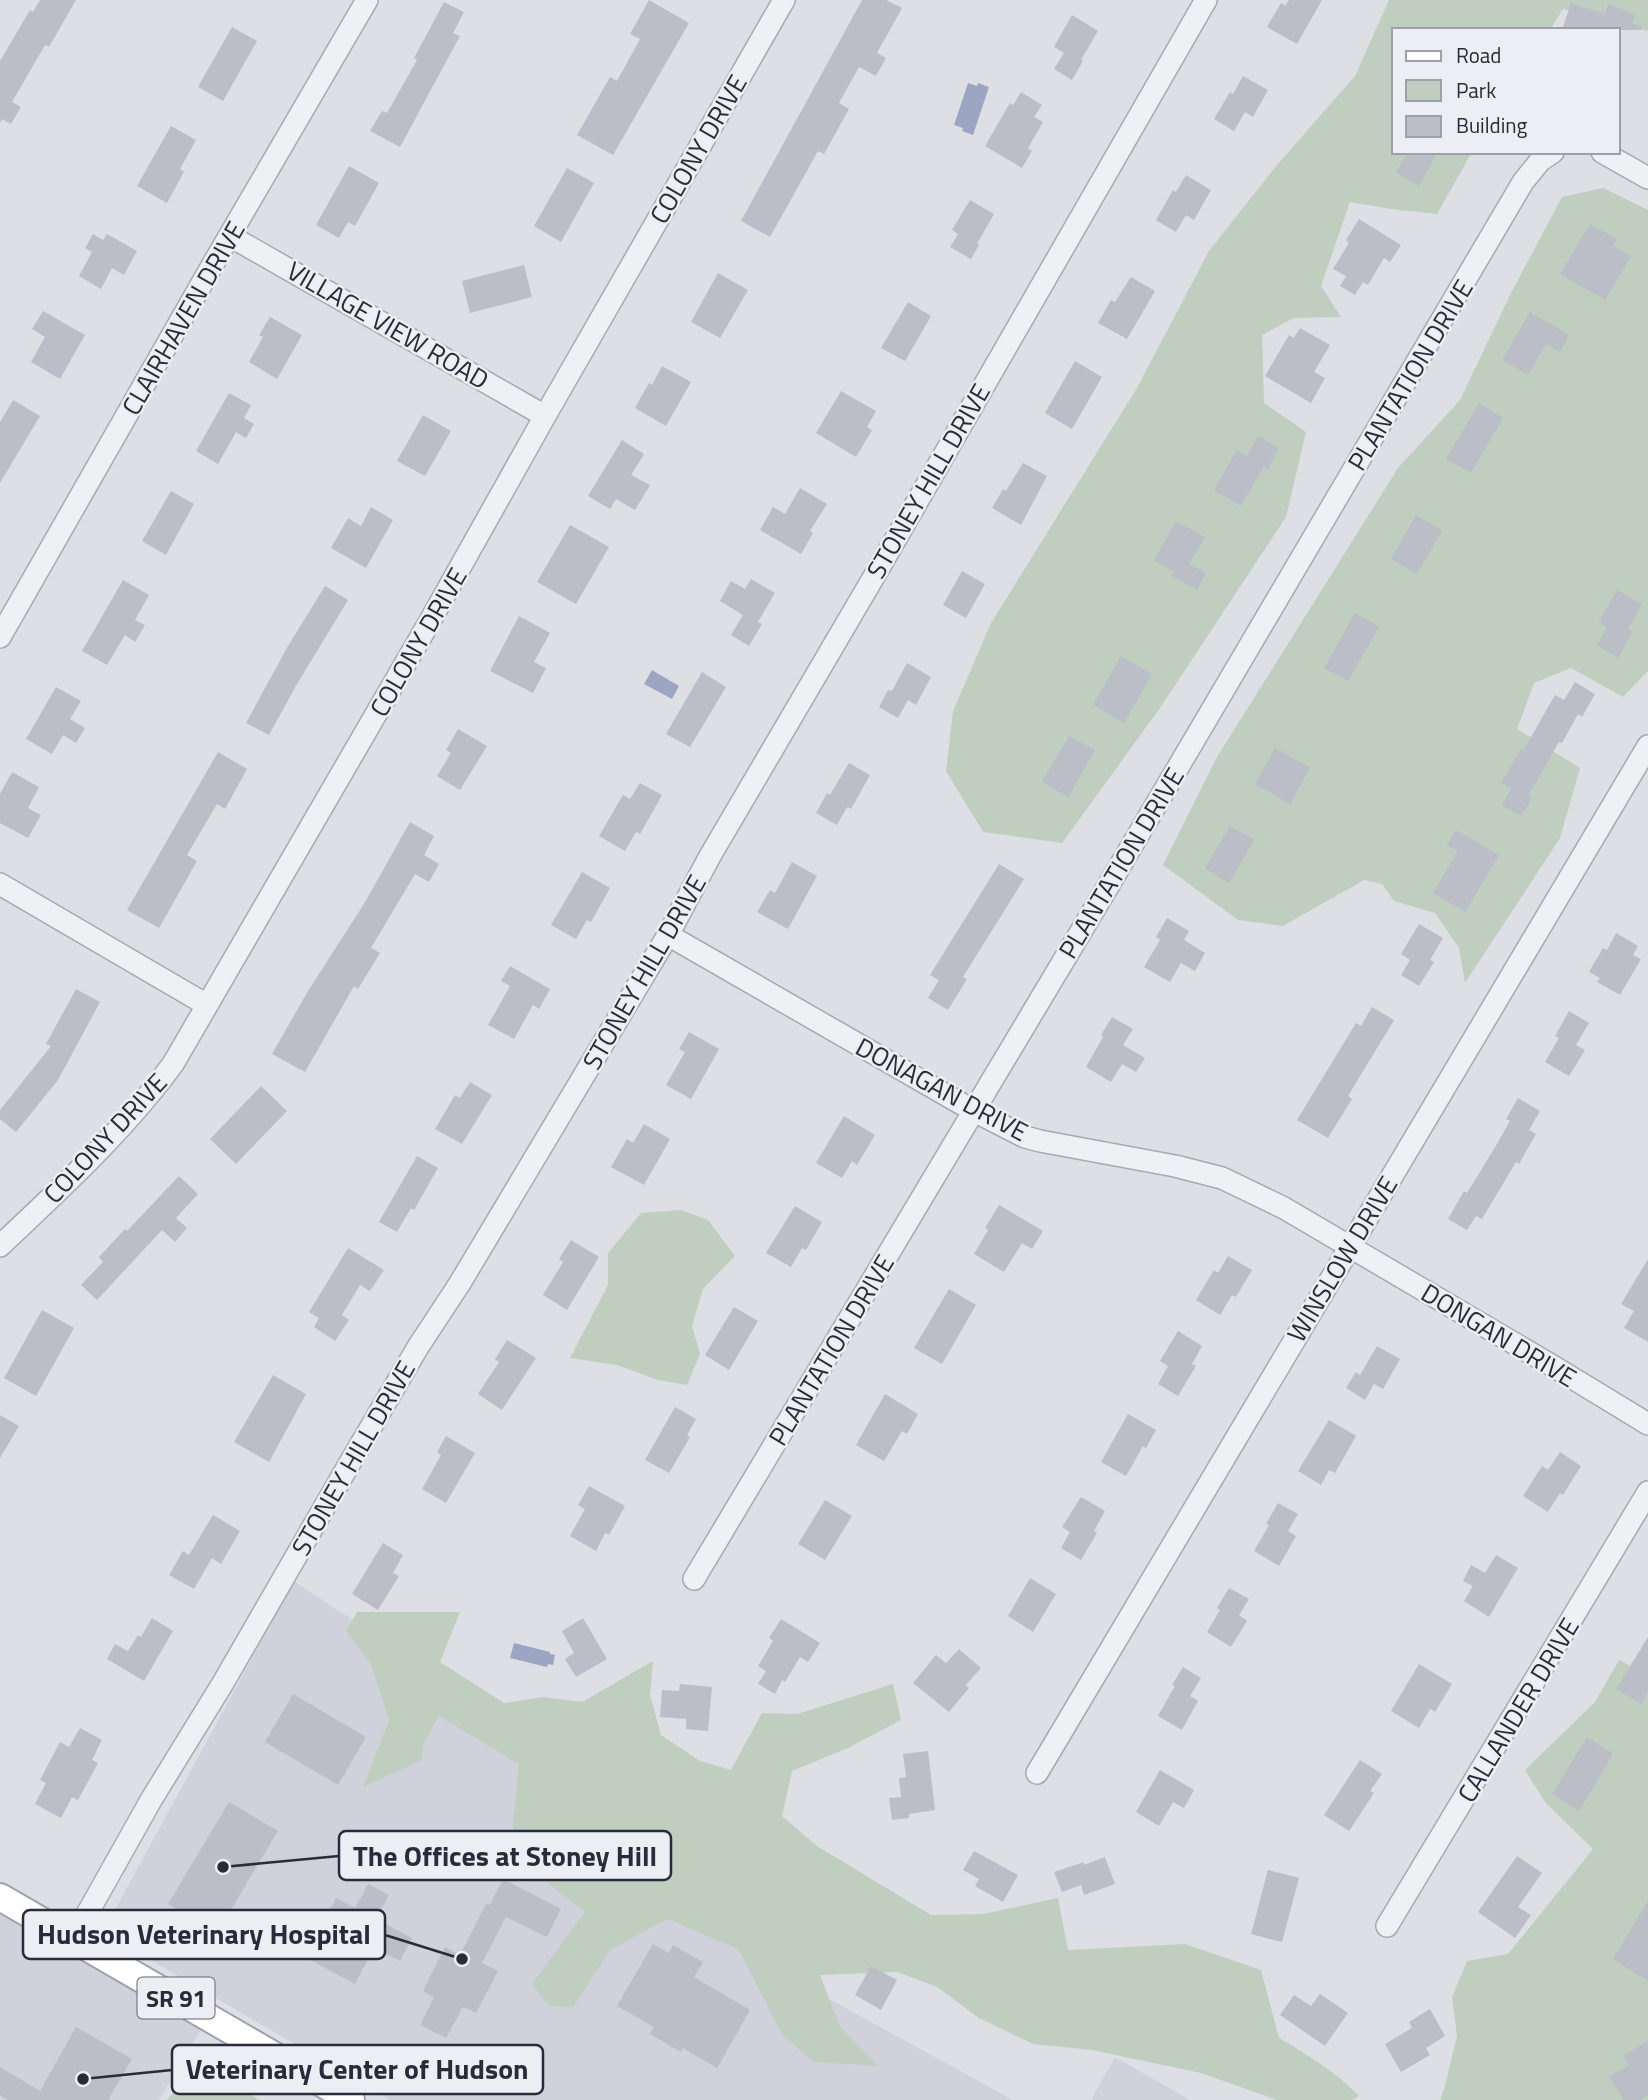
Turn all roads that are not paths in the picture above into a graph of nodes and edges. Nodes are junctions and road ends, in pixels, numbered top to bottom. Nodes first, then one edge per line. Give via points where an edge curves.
1 (367, 0) edge
2 (784, 0) edge
3 (1206, 0) edge
4 (1550, 154) edge
5 (1606, 154) edge
6 (1648, 178) edge
7 (230, 236) junction
8 (545, 416) junction
9 (0, 637) edge
10 (1648, 746) edge
11 (0, 884) edge
12 (668, 934) junction
13 (207, 1005) junction
14 (974, 1111) junction
15 (0, 1246) edge
16 (1349, 1247) junction
17 (1648, 1424) edge
18 (1648, 1492) edge
19 (694, 1579) dead end
20 (1037, 1773) dead end
21 (0, 1897) edge
22 (1387, 1927) dead end
23 (74, 1938) junction
24 (351, 2100) edge

1 - 7 street, CLAIRHAVEN DRIVE
2 - 8 street, COLONY DRIVE
3 - 12 street, STONEY HILL DRIVE
4 - 14 street, PLANTATION DRIVE via 1523,182
5 - 6 street
7 - 8 street, VILLAGE VIEW ROAD
7 - 9 street, CLAIRHAVEN DRIVE
8 - 13 street, COLONY DRIVE
10 - 16 street, WINSLOW DRIVE
11 - 13 street
12 - 14 street, DONAGAN DRIVE
12 - 23 street, STONEY HILL DRIVE via 418,1347
13 - 15 street, COLONY DRIVE via 152,1092 82,1168
14 - 16 street, DONAGAN DRIVE via 1025,1137 1222,1178
14 - 19 street, PLANTATION DRIVE
16 - 17 street, DONGAN DRIVE
16 - 20 street, WINSLOW DRIVE
18 - 22 street, CALLANDER DRIVE
21 - 23 main road, SR 91
23 - 24 main road, SR 91

